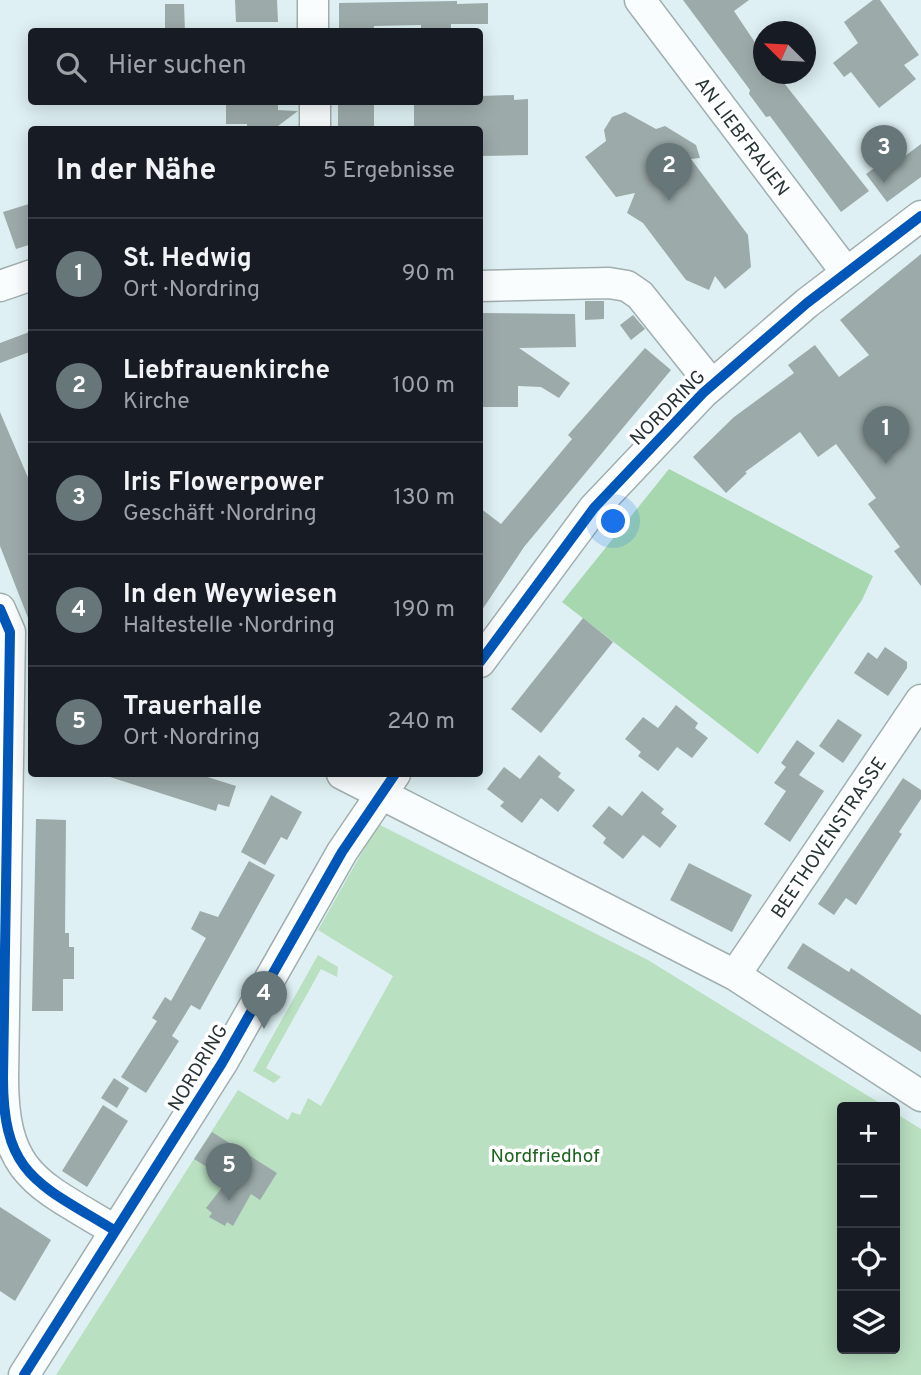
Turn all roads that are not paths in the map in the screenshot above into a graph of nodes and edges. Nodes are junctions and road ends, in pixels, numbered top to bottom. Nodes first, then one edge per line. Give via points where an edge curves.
1 (313, 0) edge
2 (640, 0) edge
3 (313, 28) edge
4 (315, 105) edge
5 (315, 126) edge
6 (921, 216) edge
7 (846, 272) junction
8 (28, 276) edge
9 (0, 286) edge
10 (483, 286) edge
11 (712, 385) junction
12 (0, 609) edge
13 (483, 658) edge
14 (14, 667) edge
15 (921, 700) edge
16 (357, 777) edge
17 (388, 783) edge
18 (735, 975) junction
19 (921, 1096) edge
20 (114, 1230) junction
21 (24, 1375) edge

1 - 3 street
2 - 7 street, AN LIEBFRAUEN
4 - 5 street
6 - 7 street, NORDRING
7 - 11 street, NORDRING
8 - 9 street
10 - 11 street via 627,286 640,295
11 - 13 street, NORDRING via 594,508
12 - 14 street via 10,632
14 - 20 street via 4,1079 8,1136 24,1168 38,1182
15 - 18 street, BEETHOVENSTRASSE
16 - 17 street
17 - 18 street
17 - 20 street, NORDRING via 342,852 222,1063
18 - 19 street
20 - 21 street, NORDRING

